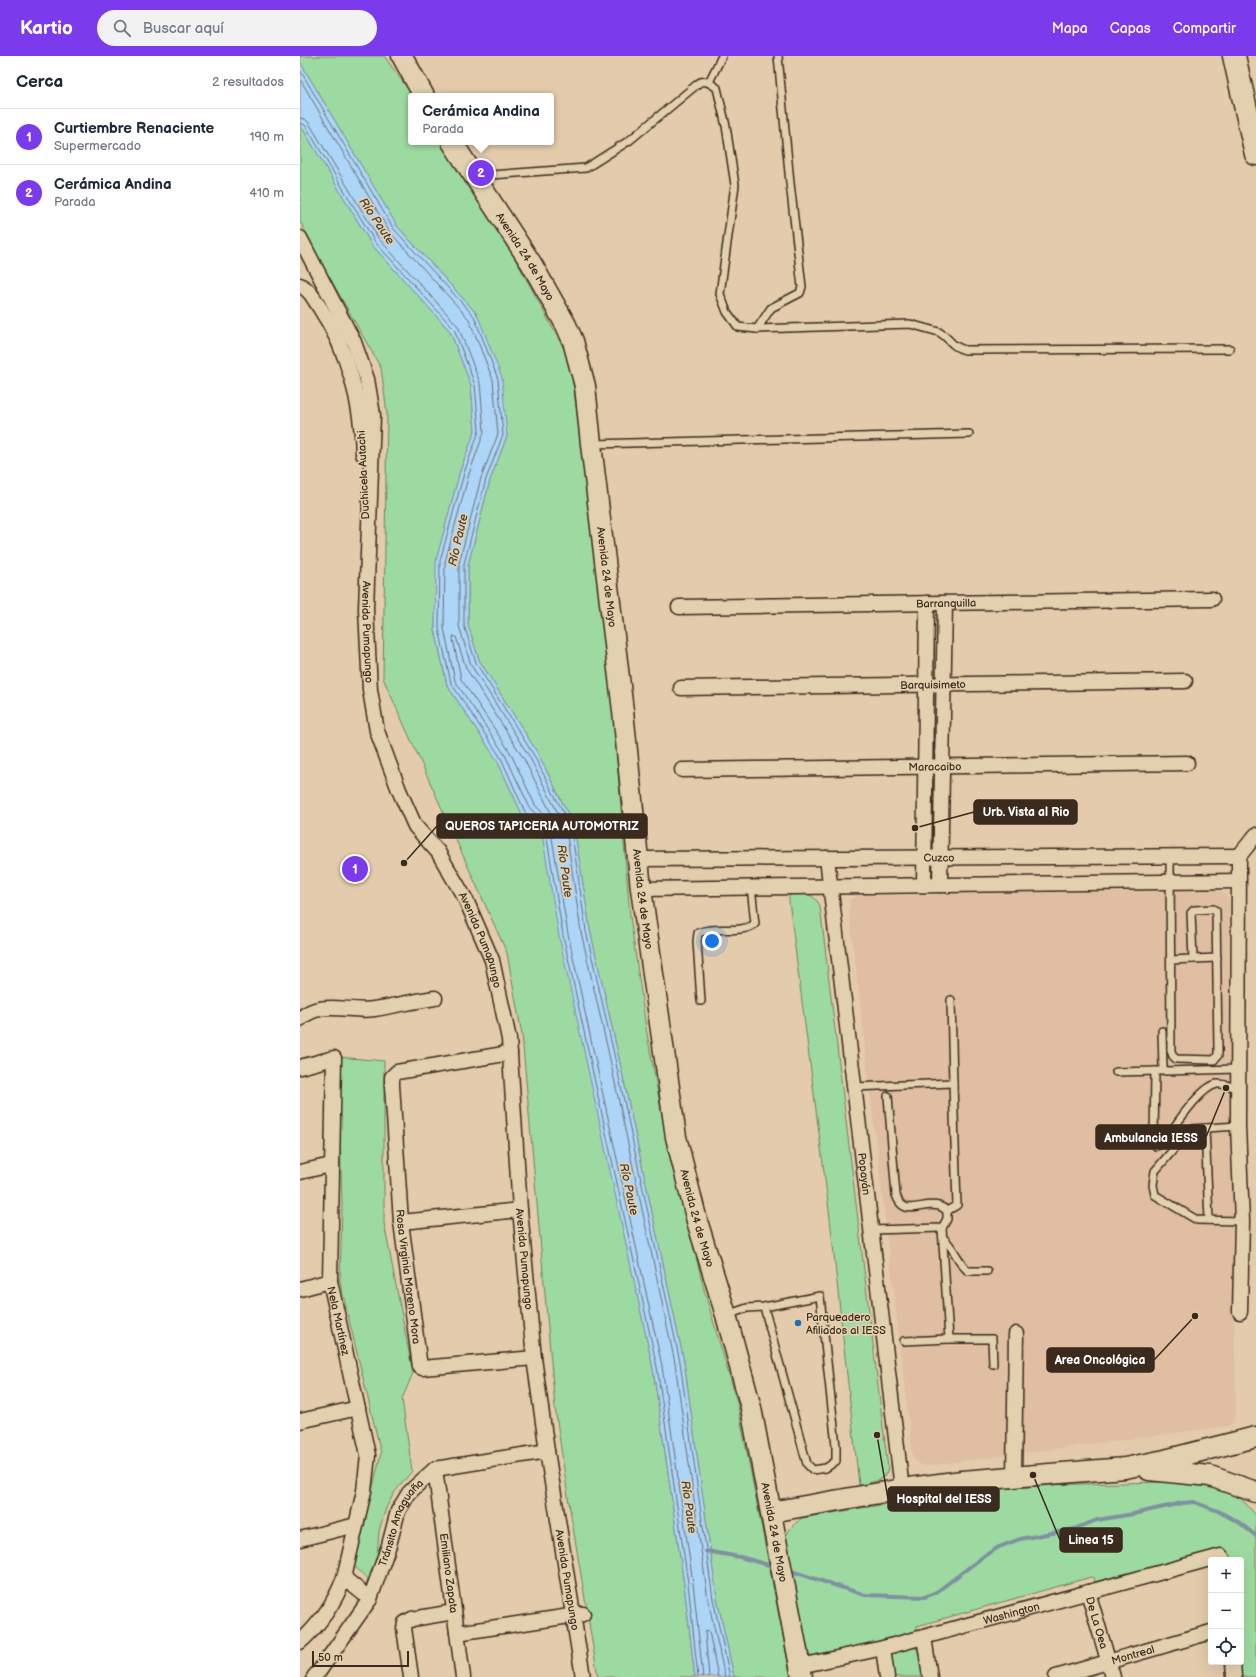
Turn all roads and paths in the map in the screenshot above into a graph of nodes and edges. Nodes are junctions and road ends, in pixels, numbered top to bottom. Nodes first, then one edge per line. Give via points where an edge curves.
1 (402, 56) edge
2 (722, 56) edge
3 (778, 56) edge
4 (1234, 56) edge
5 (709, 82) junction
6 (422, 93) edge
7 (454, 145) edge
8 (1256, 154) edge
9 (475, 176) junction
10 (300, 238) edge
11 (300, 286) edge
12 (756, 329) junction
13 (1230, 349) dead end
14 (969, 434) dead end
15 (591, 444) junction
16 (1212, 599) dead end
17 (945, 602) junction
18 (927, 603) junction
19 (679, 607) dead end
20 (366, 609) junction
21 (1185, 681) dead end
22 (926, 684) junction
23 (944, 684) junction
24 (681, 688) dead end
25 (1187, 763) dead end
26 (942, 766) junction
27 (925, 767) junction
28 (682, 770) dead end
29 (1256, 835) edge
30 (1170, 856) junction
31 (1239, 856) junction
32 (827, 858) junction
33 (924, 858) junction
34 (940, 858) junction
35 (639, 859) junction
36 (1238, 881) junction
37 (1170, 882) junction
38 (924, 885) junction
39 (940, 885) junction
40 (830, 886) junction
41 (751, 888) junction
42 (641, 889) junction
43 (1217, 958) junction
44 (1192, 959) junction
45 (1171, 960) junction
46 (435, 998) dead end
47 (952, 1000) dead end
48 (701, 1001) dead end
49 (300, 1018) edge
50 (1162, 1031) dead end
51 (510, 1053) junction
52 (300, 1067) edge
53 (1238, 1069) junction
54 (1156, 1071) junction
55 (1165, 1071) junction
56 (1116, 1072) dead end
57 (953, 1083) junction
58 (854, 1087) junction
59 (1238, 1088) junction
60 (888, 1096) dead end
61 (1238, 1126) junction
62 (1205, 1128) junction
63 (331, 1164) junction
64 (300, 1172) edge
65 (520, 1210) junction
66 (947, 1211) junction
67 (1209, 1220) junction
68 (1242, 1221) junction
69 (401, 1222) junction
70 (942, 1228) junction
71 (871, 1230) junction
72 (942, 1238) junction
73 (987, 1271) dead end
74 (330, 1281) junction
75 (300, 1289) edge
76 (764, 1307) junction
77 (1240, 1312) dead end
78 (726, 1315) junction
79 (1016, 1334) dead end
80 (949, 1338) junction
81 (904, 1341) dead end
82 (534, 1358) junction
83 (994, 1364) dead end
84 (358, 1408) junction
85 (300, 1421) edge
86 (1256, 1437) edge
87 (547, 1451) junction
88 (1125, 1468) junction
89 (434, 1469) junction
90 (1014, 1477) junction
91 (902, 1489) junction
92 (1256, 1492) edge
93 (772, 1512) junction
94 (356, 1525) junction
95 (300, 1539) edge
96 (1208, 1562) edge
97 (344, 1578) junction
98 (1088, 1592) junction
99 (370, 1599) junction
100 (454, 1612) junction
101 (578, 1615) junction
102 (457, 1633) junction
103 (1208, 1633) edge
104 (924, 1637) junction
105 (300, 1642) edge
106 (883, 1648) junction
107 (1108, 1662) junction
108 (1234, 1665) edge
109 (802, 1672) edge
110 (314, 1677) edge
111 (411, 1677) edge
112 (463, 1677) edge
113 (583, 1677) edge
114 (887, 1677) edge
115 (930, 1677) edge
116 (1056, 1677) edge
117 (1113, 1677) edge
118 (1234, 1677) edge

1 - 6 main road
2 - 5 lane
3 - 12 lane via 802,287 800,293 771,308
4 - 8 highway
5 - 9 lane via 700,82 630,140 586,168
5 - 12 lane via 717,88 735,185 720,294 727,312 738,327
7 - 9 main road, Avenida 24 de Mayo
9 - 15 main road, Avenida 24 de Mayo via 531,262 573,341 585,386
10 - 20 street, Avenida Pumapungo via 354,342 367,379 373,414
11 - 20 street, Duchicela Autachi via 307,289 333,328 349,372 357,404 363,439
12 - 13 lane via 910,324 939,332 951,344 965,350
14 - 15 lane
15 - 35 main road, Avenida 24 de Mayo
16 - 17 street, Barranquilla
17 - 18 street, Barranquilla
17 - 23 street
18 - 19 street, Barranquilla
18 - 22 street
20 - 51 street, Avenida Pumapungo via 370,690 377,731 415,826 438,852 458,886 492,960
21 - 23 street, Barquisimeto
22 - 23 street, Barquisimeto
22 - 24 street, Barquisimeto
22 - 27 street
23 - 26 street
25 - 26 street, Maracaibo
26 - 27 street, Maracaibo
26 - 34 street
27 - 28 street, Maracaibo
27 - 33 street
29 - 31 street
30 - 31 street, Cuzco
30 - 34 street, Cuzco
30 - 37 lane
31 - 36 street
32 - 33 street, Cuzco
32 - 35 street, Cuzco
32 - 40 street, Popayán
33 - 34 street, Cuzco
33 - 38 street
34 - 39 street
35 - 42 main road, Avenida 24 de Mayo
36 - 37 street
36 - 53 street
37 - 39 street
37 - 45 lane
38 - 39 street
38 - 40 street
40 - 41 street
40 - 58 street, Popayán
41 - 42 street
41 - 48 lane via 755,924 748,928 706,930 698,933
42 - 78 main road, Avenida 24 de Mayo via 676,1137 697,1221
43 - 44 lane
43 - 44 lane via 1216,911 1213,908 1194,910 1191,913
43 - 45 lane via 1218,1055 1214,1060 1176,1059 1173,1056
44 - 45 lane
46 - 49 street via 373,1009 330,1007
47 - 57 lane
50 - 55 lane
51 - 65 street, Avenida Pumapungo
51 - 69 street, Rosa Virginia Moreno Mora via 397,1072 392,1077
52 - 63 street, Nela Martínez via 334,1058
53 - 55 lane
53 - 59 street
54 - 55 lane
54 - 56 lane
54 - 59 lane via 1156,1146 1163,1144 1178,1120 1204,1090 1216,1084
57 - 58 lane
57 - 66 lane via 957,1205
58 - 71 street, Popayán
59 - 61 street
60 - 66 lane via 896,1195 899,1203 904,1207 939,1206
61 - 62 lane
61 - 68 street
62 - 67 lane
62 - 67 lane via 1191,1129 1155,1171 1153,1185 1155,1195 1197,1220
63 - 64 street
63 - 74 street, Nela Martínez
65 - 69 street
65 - 82 street, Avenida Pumapungo
66 - 70 lane via 947,1219
67 - 68 lane
68 - 77 street
69 - 82 street, Rosa Virginia Moreno Mora via 420,1367
70 - 71 lane
70 - 72 lane
71 - 91 street, Popayán
72 - 73 lane via 950,1243 955,1255 968,1270
72 - 80 lane
74 - 75 street
74 - 84 street, Nela Martínez
76 - 76 lane via 820,1296 836,1446 836,1461 826,1468 814,1470 807,1464
76 - 78 lane via 747,1308
78 - 93 main road, Avenida 24 de Mayo via 751,1408
79 - 90 street
80 - 81 lane
80 - 83 lane via 992,1339
82 - 87 street, Avenida Pumapungo
84 - 85 street
84 - 94 street, Nela Martínez via 368,1455 364,1491
86 - 88 main road
87 - 89 street, Tránsito Amaguaña
87 - 101 street, Avenida Pumapungo
88 - 90 main road
88 - 92 main road via 1210,1476
89 - 99 street, Tránsito Amaguaña via 409,1493 398,1511
89 - 100 street, Emiliano Zapata
90 - 91 main road
91 - 93 main road
93 - 109 main road, Avenida 24 de Mayo
94 - 95 street
94 - 97 street, Nela Martínez
96 - 98 street, Washington
97 - 99 street
97 - 105 street, Nela Martínez via 333,1603
98 - 104 street, Washington
98 - 107 street, De La Oea
99 - 110 street, Tránsito Amaguaña
100 - 102 street, Emiliano Zapata
100 - 111 street via 412,1619 405,1623
101 - 102 street
101 - 113 street, Avenida Pumapungo
102 - 112 street, Emiliano Zapata
103 - 107 street, Montreal
104 - 106 street, Washington
104 - 115 street
106 - 109 street, Washington
106 - 114 street
107 - 116 street, Montreal
107 - 117 street, De La Oea
108 - 118 street

